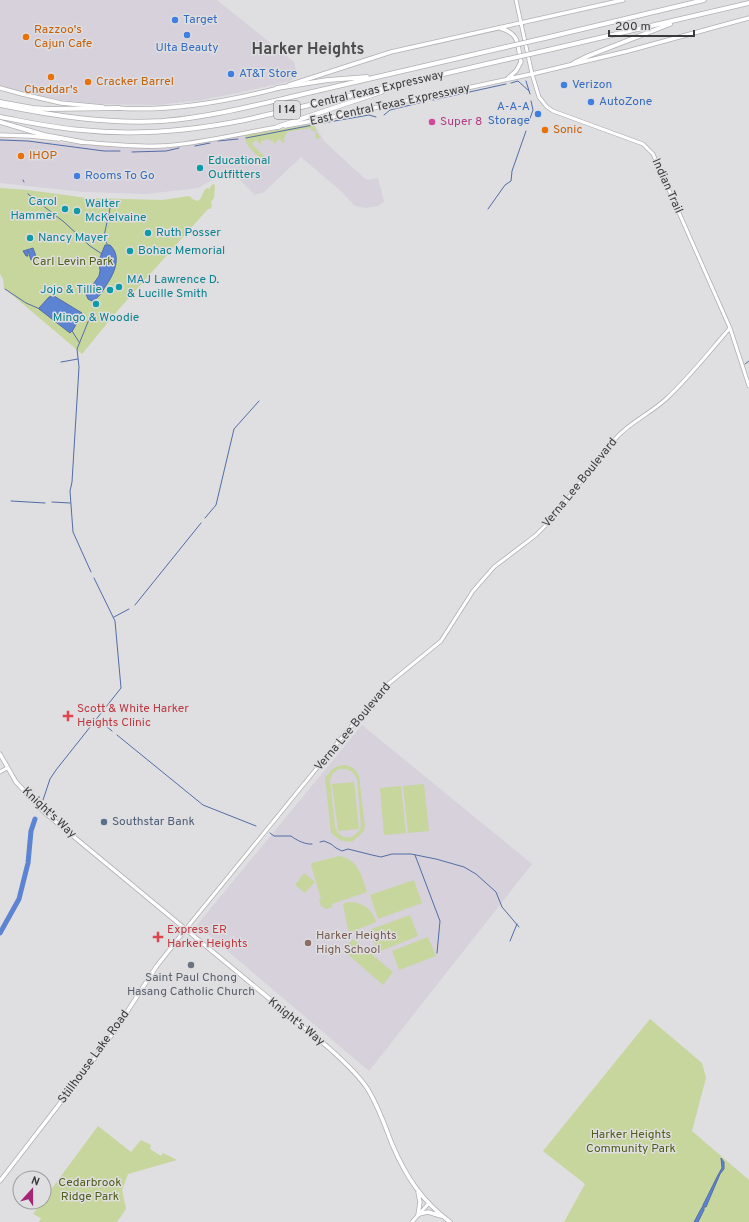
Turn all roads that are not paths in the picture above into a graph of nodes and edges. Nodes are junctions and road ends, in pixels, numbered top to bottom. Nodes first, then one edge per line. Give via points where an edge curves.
1 (516, 0) edge
2 (622, 0) edge
3 (704, 0) edge
4 (749, 3) edge
5 (749, 18) edge
6 (683, 19) junction
7 (521, 23) junction
8 (500, 28) junction
9 (574, 63) junction
10 (532, 74) junction
11 (379, 76) junction
12 (507, 79) junction
13 (390, 87) junction
14 (0, 88) edge
15 (277, 88) junction
16 (0, 103) edge
17 (120, 108) junction
18 (0, 117) edge
19 (0, 122) edge
20 (276, 127) junction
21 (0, 135) edge
22 (82, 142) junction
23 (730, 328) junction
24 (749, 386) edge
25 (0, 754) edge
26 (7, 768) junction
27 (0, 772) edge
28 (185, 930) junction
29 (0, 1182) edge
30 (418, 1191) junction
31 (429, 1203) junction
32 (418, 1215) junction
33 (444, 1217) junction
34 (412, 1222) edge
35 (450, 1222) edge

1 - 7 street, Indian Trail
2 - 7 main road
3 - 11 highway, Central Texas Expressway / I 14, bridge
4 - 6 highway, Central Texas Expressway / I 14
5 - 9 main road, East Central Texas Expressway via 635,50
6 - 9 highway
6 - 13 highway, Central Texas Expressway / I 14, bridge
7 - 8 main road
7 - 10 street, Indian Trail
8 - 12 main road via 514,35 521,62
8 - 15 main road via 391,52
9 - 10 main road, East Central Texas Expressway
10 - 12 main road, East Central Texas Expressway
10 - 23 street, Indian Trail via 539,97 550,110 644,144 653,154
11 - 15 highway
11 - 16 highway, Central Texas Expressway / I 14 via 211,115 162,121 90,120 63,117
12 - 20 main road, East Central Texas Expressway
13 - 18 highway, Central Texas Expressway / I 14 via 215,126 171,131 87,131
13 - 20 highway
14 - 17 main road via 61,103
15 - 17 main road via 185,106
16 - 17 highway via 48,109
19 - 22 highway via 44,135
20 - 22 main road, East Central Texas Expressway via 161,146
21 - 22 main road, East Central Texas Expressway
23 - 24 street, Indian Trail
23 - 28 street, Verna Lee Boulevard via 665,401 634,422 604,451 544,528 494,567 473,591 441,641 387,685
25 - 26 main road, Knight's Way
26 - 27 street
26 - 28 main road, Knight's Way via 19,786 44,812
28 - 29 main road, Stillhouse Lake Road via 152,973 105,1045
28 - 30 main road, Knight's Way via 329,1048 357,1076 372,1097 402,1166
30 - 31 main road, Knight's Way
30 - 32 main road
31 - 32 street
31 - 33 main road, Knight's Way
32 - 33 main road via 431,1212
32 - 34 street
33 - 35 main road, Knight's Way

